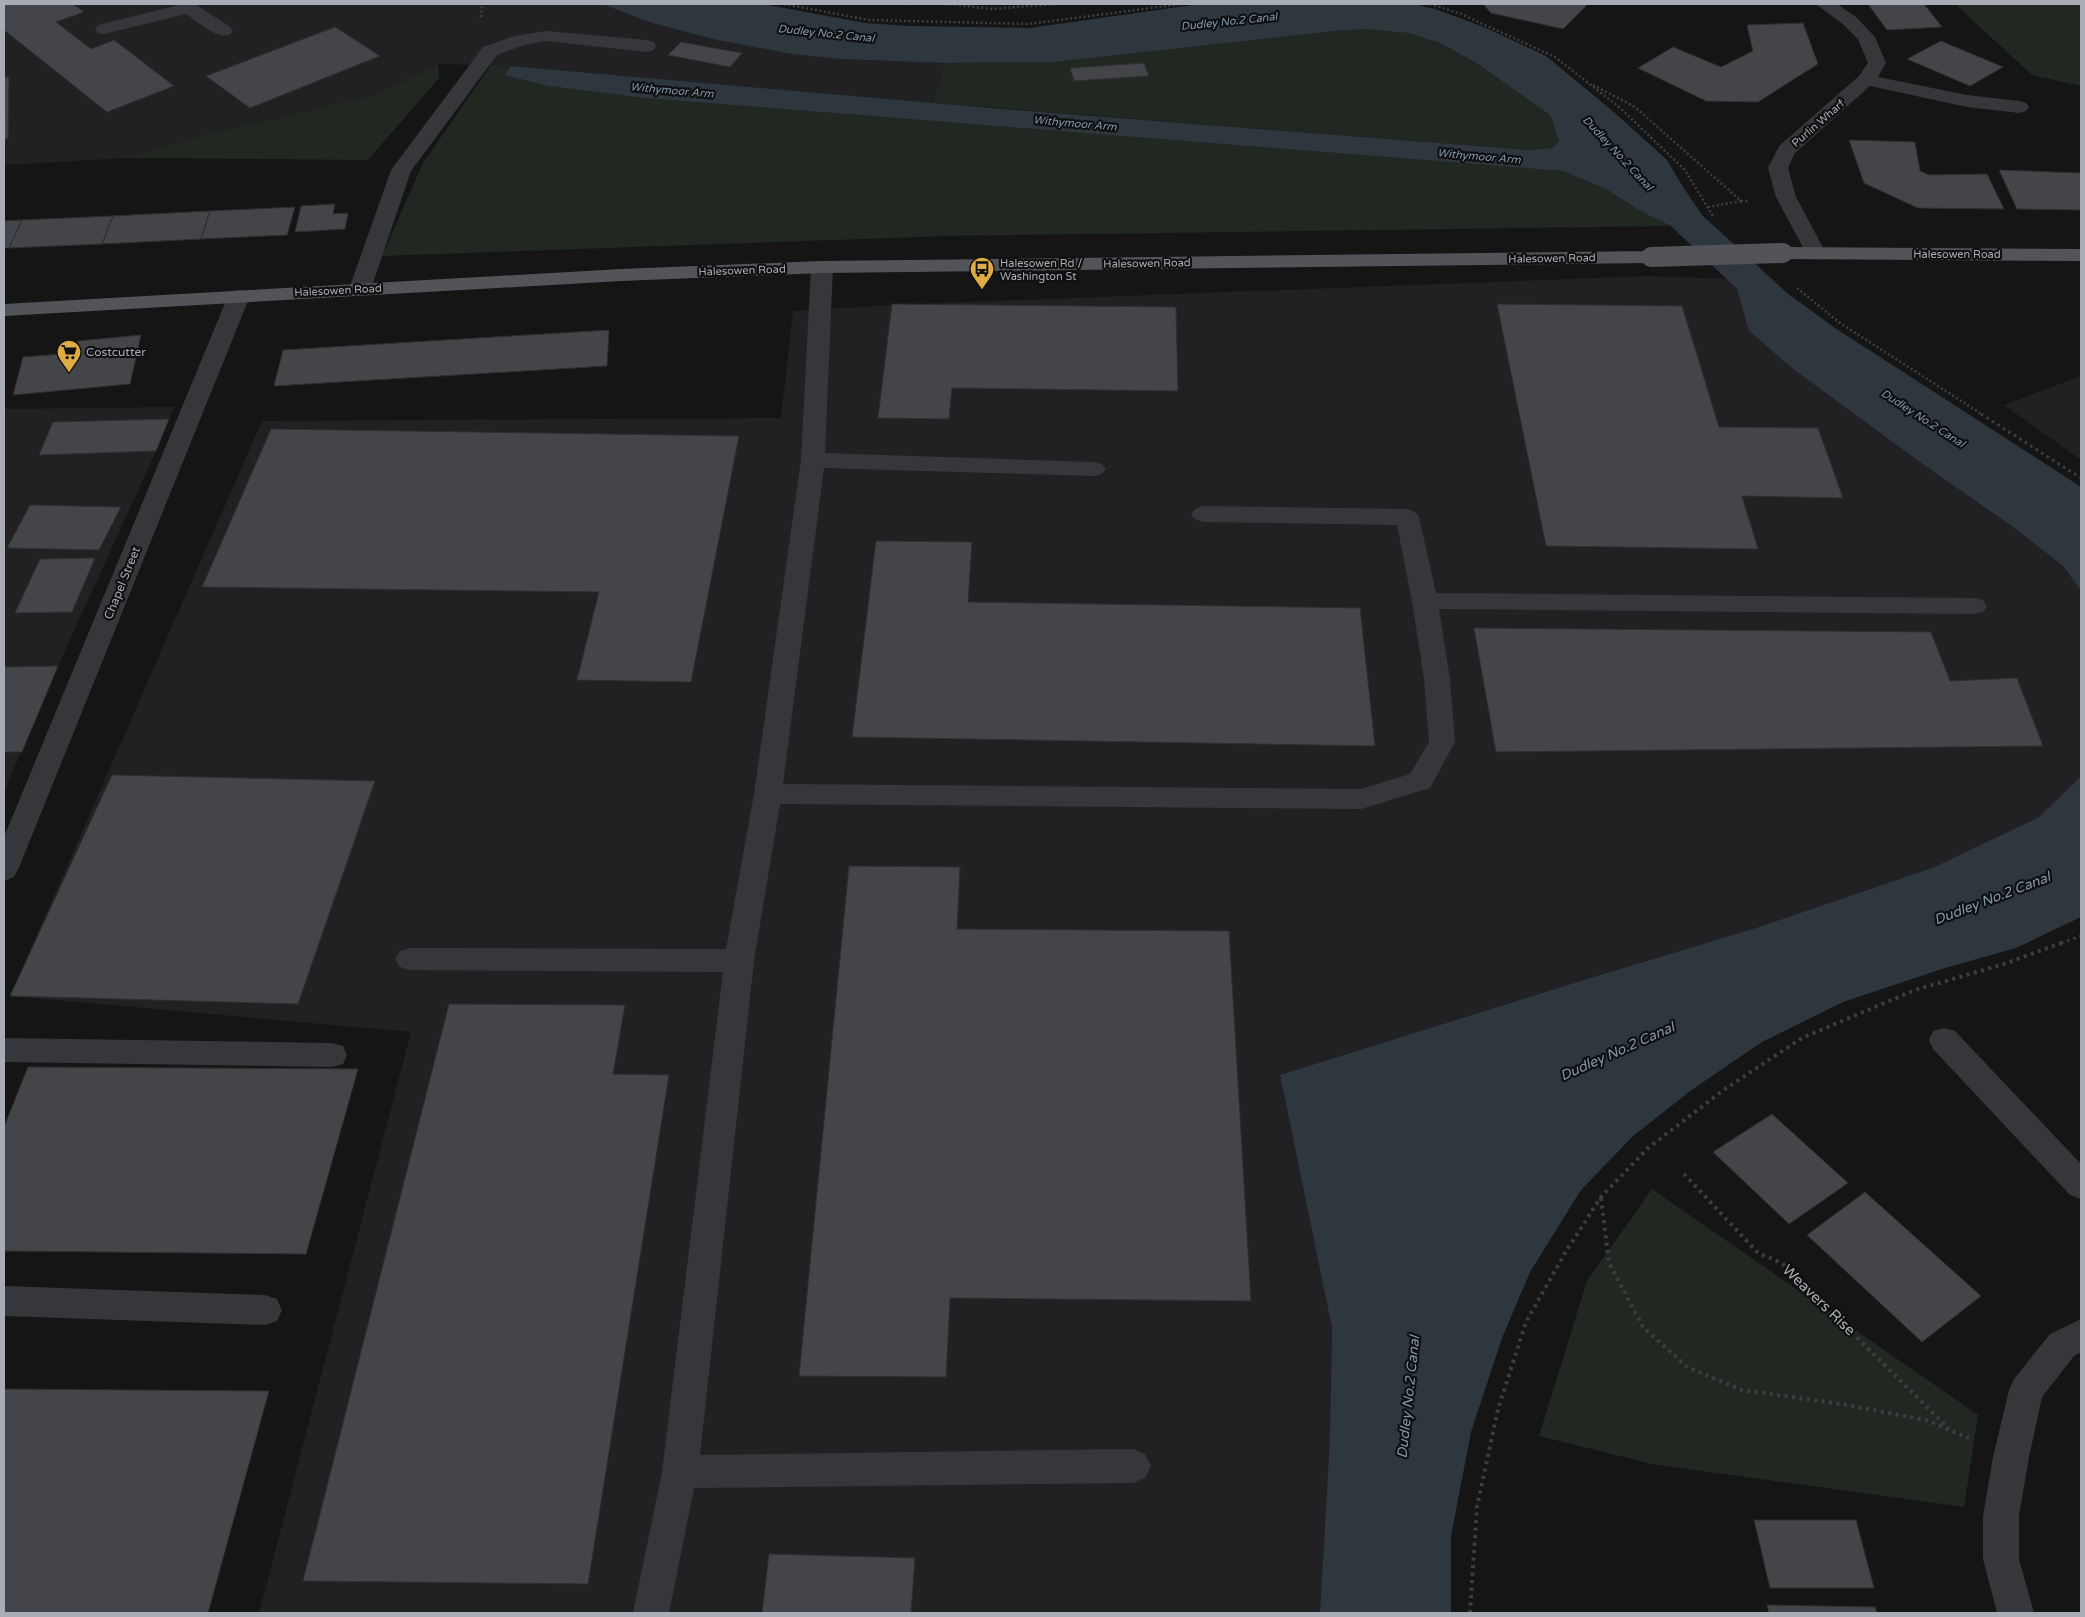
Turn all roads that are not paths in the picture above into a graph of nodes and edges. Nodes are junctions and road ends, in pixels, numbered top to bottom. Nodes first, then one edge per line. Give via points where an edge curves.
1 (1825, 4) edge
2 (185, 6) edge
3 (104, 29) dead end
4 (224, 31) dead end
5 (647, 46) dead end
6 (1866, 80) junction
7 (2019, 107) dead end
8 (1816, 253) junction
9 (2081, 254) edge
10 (822, 267) junction
11 (360, 289) junction
12 (239, 296) junction
13 (4, 310) edge
14 (813, 460) junction
15 (1094, 469) dead end
16 (1203, 514) dead end
17 (1425, 601) junction
18 (1974, 606) dead end
19 (768, 794) junction
20 (4, 870) edge
21 (410, 959) dead end
22 (739, 960) junction
23 (1944, 1040) dead end
24 (4, 1050) edge
25 (332, 1055) dead end
26 (2081, 1185) edge
27 (4, 1302) edge
28 (265, 1310) dead end
29 (2081, 1334) edge
30 (1133, 1466) dead end
31 (680, 1472) junction
32 (651, 1613) edge
33 (2015, 1613) edge

1 - 6 street, Purlin Wharf via 1866,37 1877,63
2 - 3 street
2 - 4 street
5 - 11 street via 546,36 520,40 490,51 401,170
6 - 7 street via 1966,102
6 - 8 street, Purlin Wharf via 1786,150 1778,168 1786,198
8 - 9 main road, Halesowen Road
8 - 10 main road, Halesowen Road, bridge
10 - 11 main road, Halesowen Road via 620,274
10 - 14 street
11 - 12 main road, Halesowen Road
12 - 13 main road, Halesowen Road
12 - 20 street, Chapel Street
14 - 15 street
14 - 19 street
16 - 17 street via 1406,517
17 - 18 street
17 - 19 street via 1438,679 1442,742 1420,781 1361,799
19 - 22 street
21 - 22 street
22 - 31 street
23 - 26 street
24 - 25 street
27 - 28 street
29 - 33 street via 2062,1345 2026,1390 2001,1516 2001,1559
30 - 31 street
31 - 32 street

